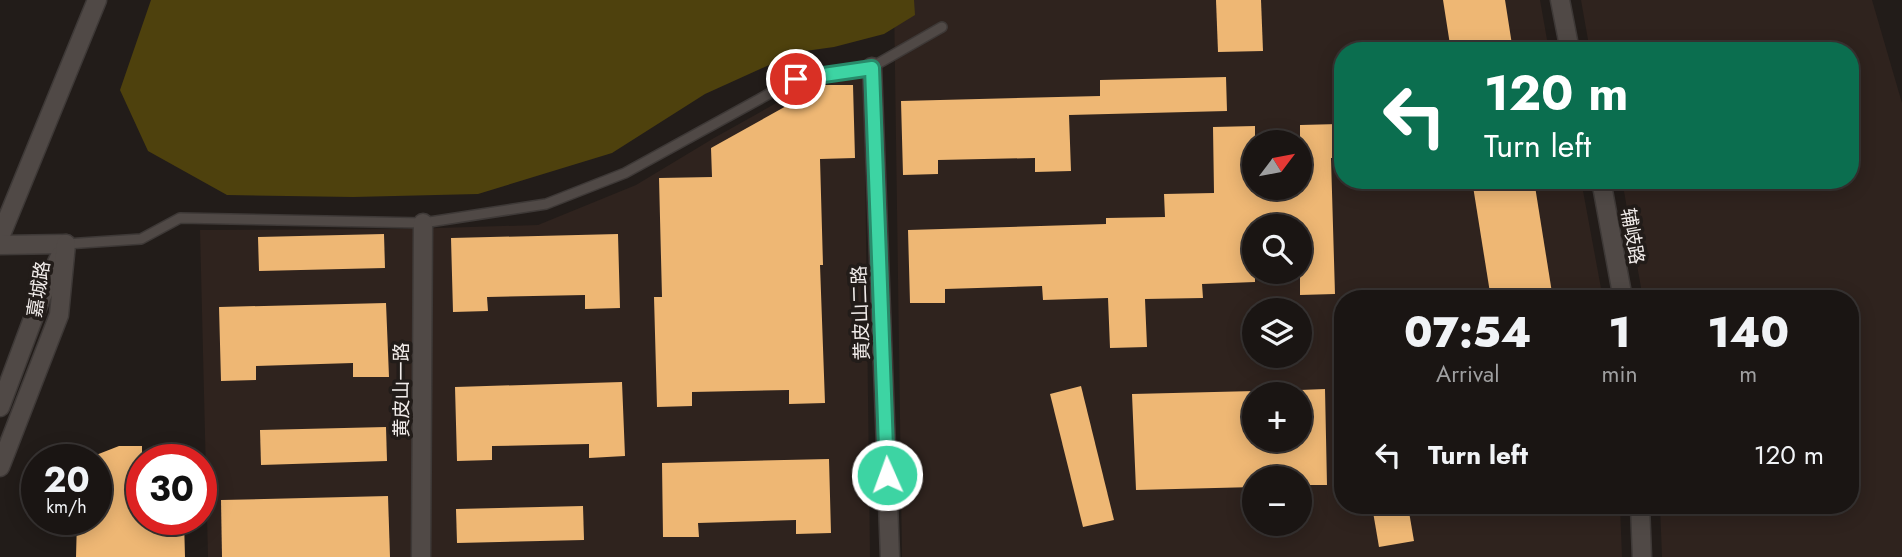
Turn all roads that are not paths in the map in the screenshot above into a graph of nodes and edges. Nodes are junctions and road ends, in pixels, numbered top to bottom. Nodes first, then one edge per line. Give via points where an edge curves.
1 (97, 0) edge
2 (1560, 0) edge
3 (943, 27) dead end
4 (1568, 42) edge
5 (872, 68) junction
6 (1603, 189) edge
7 (423, 223) junction
8 (0, 237) edge
9 (66, 244) junction
10 (0, 245) edge
11 (1621, 290) edge
12 (0, 408) edge
13 (0, 467) edge
14 (1640, 514) edge
15 (421, 557) edge
16 (890, 557) edge
17 (1642, 557) edge

1 - 8 street
2 - 4 street
3 - 5 lane
5 - 7 lane via 796,79 625,173 546,204
5 - 16 street, 黄皮山二路
6 - 11 street, 辅岐路
7 - 9 lane via 180,218 141,239
7 - 15 street, 黄皮山一路
9 - 10 street
9 - 12 street, 嘉城路
9 - 13 street, 嘉城路 via 59,315
14 - 17 street

